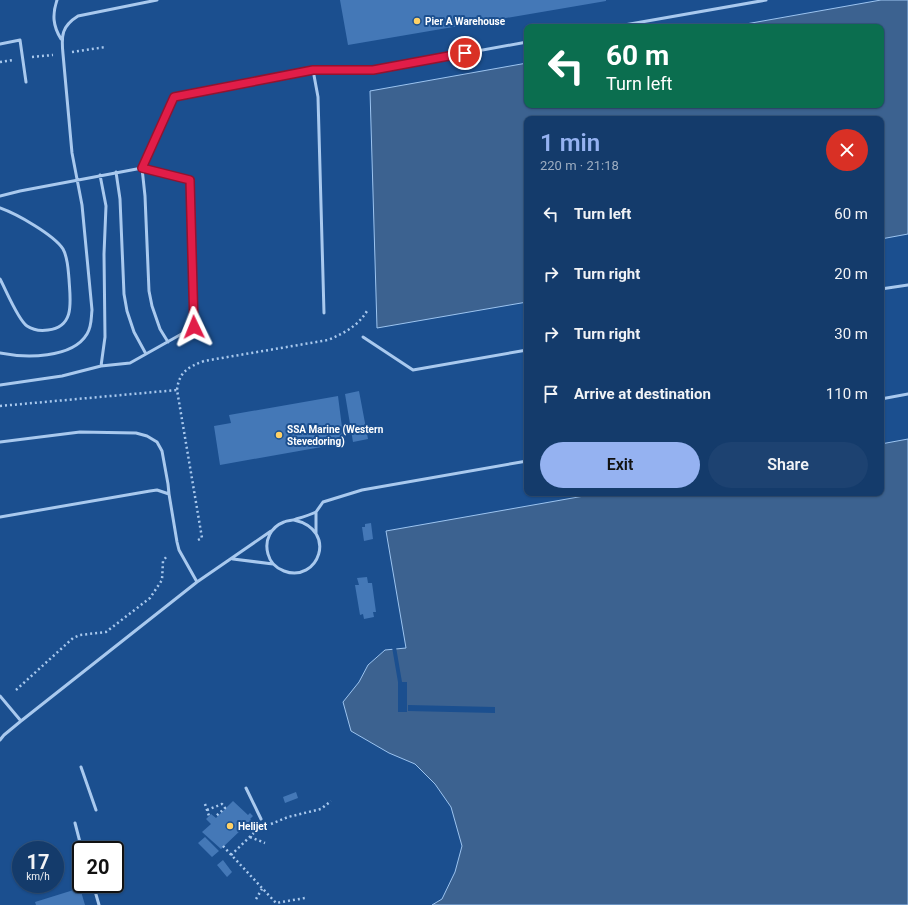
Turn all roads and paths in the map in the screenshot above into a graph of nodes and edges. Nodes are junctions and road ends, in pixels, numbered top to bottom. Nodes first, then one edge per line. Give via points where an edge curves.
1 (57, 0) edge
2 (157, 0) edge
3 (766, 0) edge
4 (630, 24) edge
5 (61, 39) junction
6 (524, 43) edge
7 (0, 44) edge
8 (106, 47) dead end
9 (78, 52) dead end
10 (16, 59) dead end
11 (0, 62) edge
12 (313, 70) junction
13 (26, 82) dead end
14 (142, 168) junction
15 (116, 172) junction
16 (100, 175) junction
17 (77, 180) junction
18 (0, 196) edge
19 (0, 208) edge
20 (0, 279) edge
21 (908, 285) edge
22 (884, 289) edge
23 (367, 311) dead end
24 (324, 312) dead end
25 (363, 337) dead end
26 (168, 342) junction
27 (524, 351) edge
28 (0, 353) edge
29 (146, 354) junction
30 (101, 366) junction
31 (0, 385) edge
32 (177, 390) junction
33 (908, 394) edge
34 (884, 398) edge
35 (0, 406) edge
36 (0, 442) edge
37 (524, 462) edge
38 (169, 494) junction
39 (316, 512) junction
40 (0, 517) edge
41 (294, 520) junction
42 (271, 531) junction
43 (316, 533) junction
44 (198, 540) dead end
45 (167, 556) dead end
46 (233, 559) junction
47 (273, 564) junction
48 (197, 582) junction
49 (16, 690) dead end
50 (0, 696) edge
51 (21, 721) junction
52 (0, 740) edge
53 (80, 767) dead end
54 (246, 788) dead end
55 (331, 800) dead end
56 (205, 804) dead end
57 (96, 810) dead end
58 (207, 810) junction
59 (209, 816) dead end
60 (215, 817) dead end
61 (261, 819) dead end
62 (75, 824) dead end
63 (250, 836) junction
64 (80, 841) edge
65 (265, 843) dead end
66 (223, 846) dead end
67 (231, 855) junction
68 (262, 889) junction
69 (96, 893) edge
70 (305, 898) dead end
71 (256, 899) dead end
72 (99, 905) edge

1 - 5 lane via 55,29
2 - 5 lane via 78,16 70,21
3 - 4 lane
5 - 17 lane
6 - 12 lane via 373,70
7 - 13 lane via 20,40
8 - 9 path
10 - 11 path
12 - 14 lane via 174,97
12 - 24 lane via 318,97
14 - 15 lane
14 - 26 lane via 149,290 160,329
14 - 26 lane via 190,180 194,327
15 - 16 lane
15 - 29 lane via 120,199 124,294 134,332
16 - 17 lane
16 - 30 lane via 106,206 105,337
17 - 18 lane
17 - 28 lane via 92,310 91,325 87,334 68,349 50,354 14,356
19 - 20 lane via 49,235 64,250 71,305 65,322 46,330 26,326
21 - 22 lane
23 - 32 path via 355,326 328,340 204,361 185,371 178,381
25 - 27 lane via 413,370
26 - 29 lane
29 - 30 lane via 130,363
30 - 31 lane via 62,376
32 - 35 path
32 - 44 path via 202,538
33 - 34 lane
36 - 38 lane via 80,432 136,433 148,436 157,442 162,452
37 - 39 lane via 362,490 324,502
38 - 40 lane via 157,490
38 - 48 lane via 179,550
39 - 41 lane
39 - 43 lane
41 - 42 lane via 286,521
41 - 43 lane via 310,526
42 - 46 lane
42 - 47 lane via 266,548
43 - 47 lane via 320,550 312,566 296,573 288,573 279,570
45 - 49 path via 162,561 162,580 150,598 106,632 73,638
46 - 47 lane
46 - 48 lane
48 - 51 lane
50 - 51 lane
51 - 52 lane
53 - 57 lane
54 - 61 lane
55 - 63 path via 321,809 288,817 259,828
56 - 58 path
58 - 59 path
58 - 60 path via 222,804 225,808
62 - 64 lane
63 - 65 path
63 - 67 path
66 - 67 path
67 - 68 path
68 - 70 path via 276,903
68 - 71 path
69 - 72 lane

